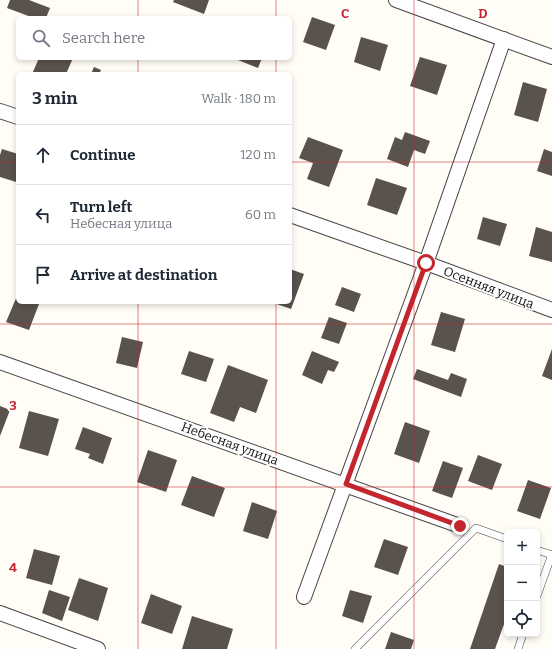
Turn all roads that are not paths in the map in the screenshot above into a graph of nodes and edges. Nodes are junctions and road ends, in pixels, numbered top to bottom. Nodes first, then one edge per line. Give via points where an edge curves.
1 (396, 0) edge
2 (504, 39) junction
3 (552, 57) edge
4 (0, 110) edge
5 (16, 116) edge
6 (292, 216) edge
7 (426, 263) junction
8 (552, 310) edge
9 (0, 362) edge
10 (346, 484) junction
11 (460, 526) dead end
12 (504, 538) edge
13 (540, 551) edge
14 (552, 555) edge
15 (540, 588) edge
16 (304, 597) dead end
17 (0, 613) edge
18 (522, 637) edge
19 (98, 649) edge
20 (355, 649) edge
21 (518, 649) edge

1 - 2 street
2 - 3 street
2 - 7 street
4 - 5 street
6 - 7 street, Осенняя улица
7 - 8 street, Осенняя улица
7 - 10 street
9 - 10 street, Небесная улица
10 - 11 street, Небесная улица
10 - 16 street
12 - 20 lane via 476,528
13 - 14 lane
14 - 15 lane
17 - 19 street
18 - 21 lane

